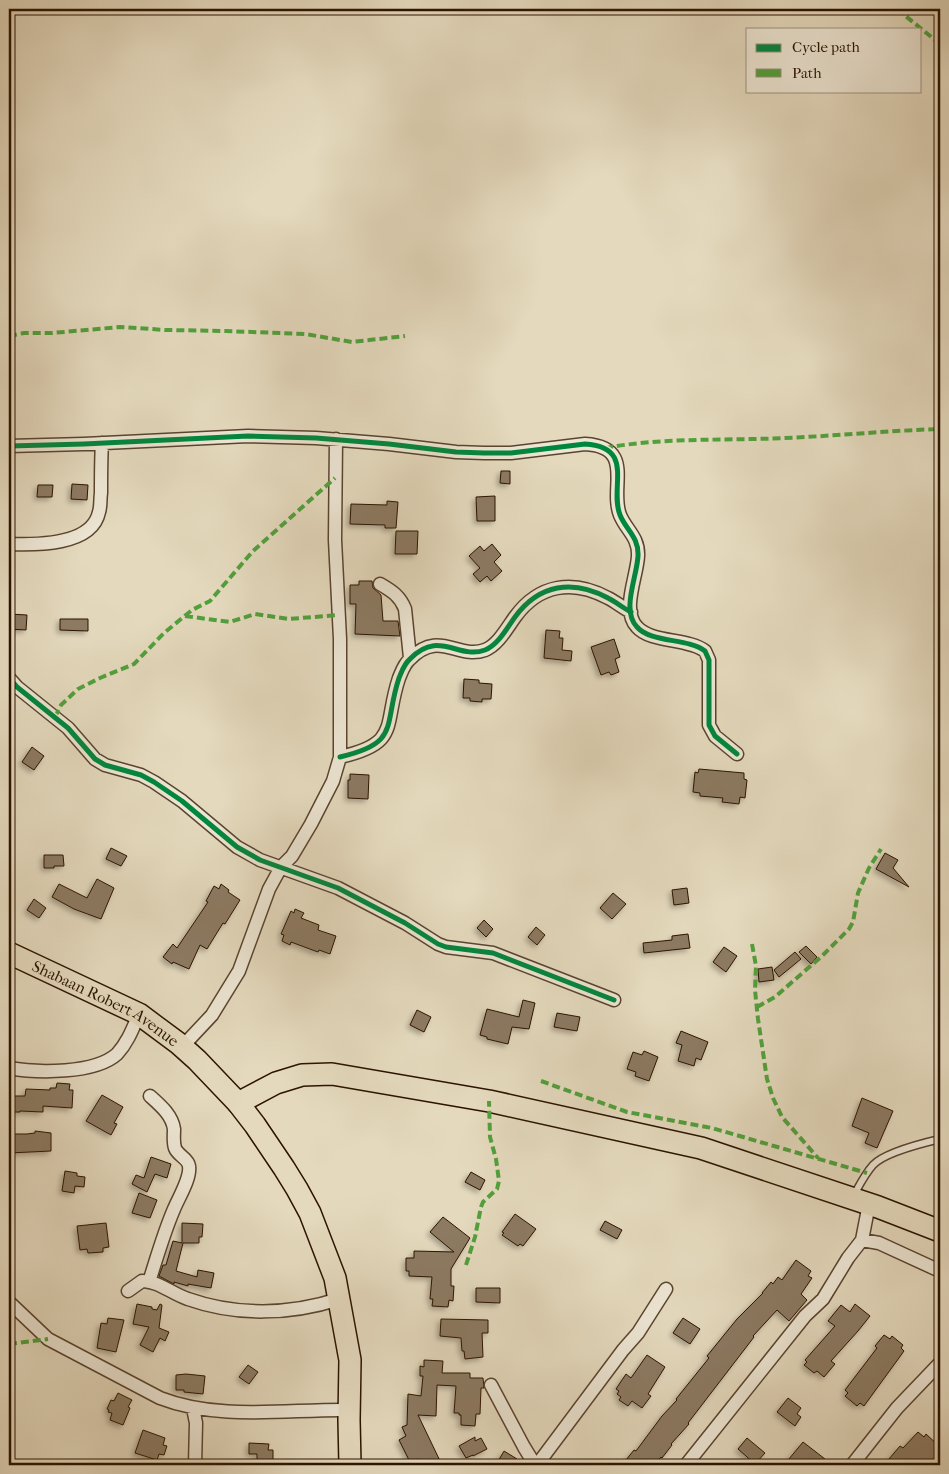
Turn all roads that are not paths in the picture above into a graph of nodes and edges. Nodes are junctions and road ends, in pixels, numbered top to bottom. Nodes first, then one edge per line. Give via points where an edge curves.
1 (336, 439) junction
2 (102, 443) junction
3 (9, 446) edge
4 (9, 544) edge
5 (380, 584) dead end
6 (630, 612) junction
7 (410, 658) junction
8 (9, 678) edge
9 (737, 754) dead end
10 (340, 757) junction
11 (281, 868) junction
12 (9, 953) edge
13 (614, 1000) dead end
14 (139, 1014) junction
15 (190, 1053) junction
16 (9, 1068) edge
17 (150, 1096) dead end
18 (238, 1103) junction
19 (940, 1138) edge
20 (861, 1201) junction
21 (940, 1231) edge
22 (862, 1240) junction
23 (940, 1271) edge
24 (149, 1282) junction
25 (666, 1289) dead end
26 (128, 1291) dead end
27 (339, 1299) junction
28 (9, 1302) edge
29 (940, 1363) edge
30 (491, 1385) dead end
31 (193, 1408) junction
32 (349, 1410) junction
33 (195, 1465) edge
34 (350, 1465) edge
35 (536, 1465) edge
36 (686, 1465) edge
37 (852, 1465) edge

1 - 2 street via 248,436
1 - 6 street via 465,452 511,453 585,444 605,448 617,465 620,516 637,546
1 - 10 street
2 - 3 street
2 - 4 street via 99,513 88,530 58,542
5 - 7 street via 395,592 402,601
6 - 7 street via 597,592 560,587 542,592 528,601 486,650 475,652 443,645 431,646
6 - 9 street via 637,627 644,632 705,650 709,660 709,726 715,736
7 - 10 street via 397,685 389,726 383,737 359,752
8 - 11 street via 68,728 95,759 104,765 141,774 182,801 237,847
10 - 11 street via 333,781 311,824
11 - 13 street via 350,893 438,944 494,953
11 - 15 street via 269,890 239,971
12 - 14 main road, Shabaan Robert Avenue
14 - 15 main road, Shabaan Robert Avenue
14 - 16 street via 129,1038 116,1054 98,1064 69,1070
15 - 18 main road, Shabaan Robert Avenue
17 - 24 street via 171,1119 176,1150 188,1163 189,1173
18 - 20 main road via 276,1083 302,1075 332,1074 489,1101 701,1148
18 - 27 main road, Shabaan Robert Avenue via 297,1188 310,1213 335,1278
19 - 20 lane via 875,1163 862,1178
20 - 21 main road
20 - 22 street
22 - 23 street via 879,1243
22 - 36 street via 823,1299
24 - 26 street via 142,1281
24 - 27 street via 187,1299 240,1311 277,1312 318,1306
25 - 35 street via 638,1333
27 - 32 main road, Shabaan Robert Avenue via 350,1360
28 - 31 street via 58,1346 160,1398
29 - 37 street via 896,1408
30 - 35 street
31 - 32 street via 217,1412
31 - 33 street
32 - 34 main road, Shabaan Robert Avenue

